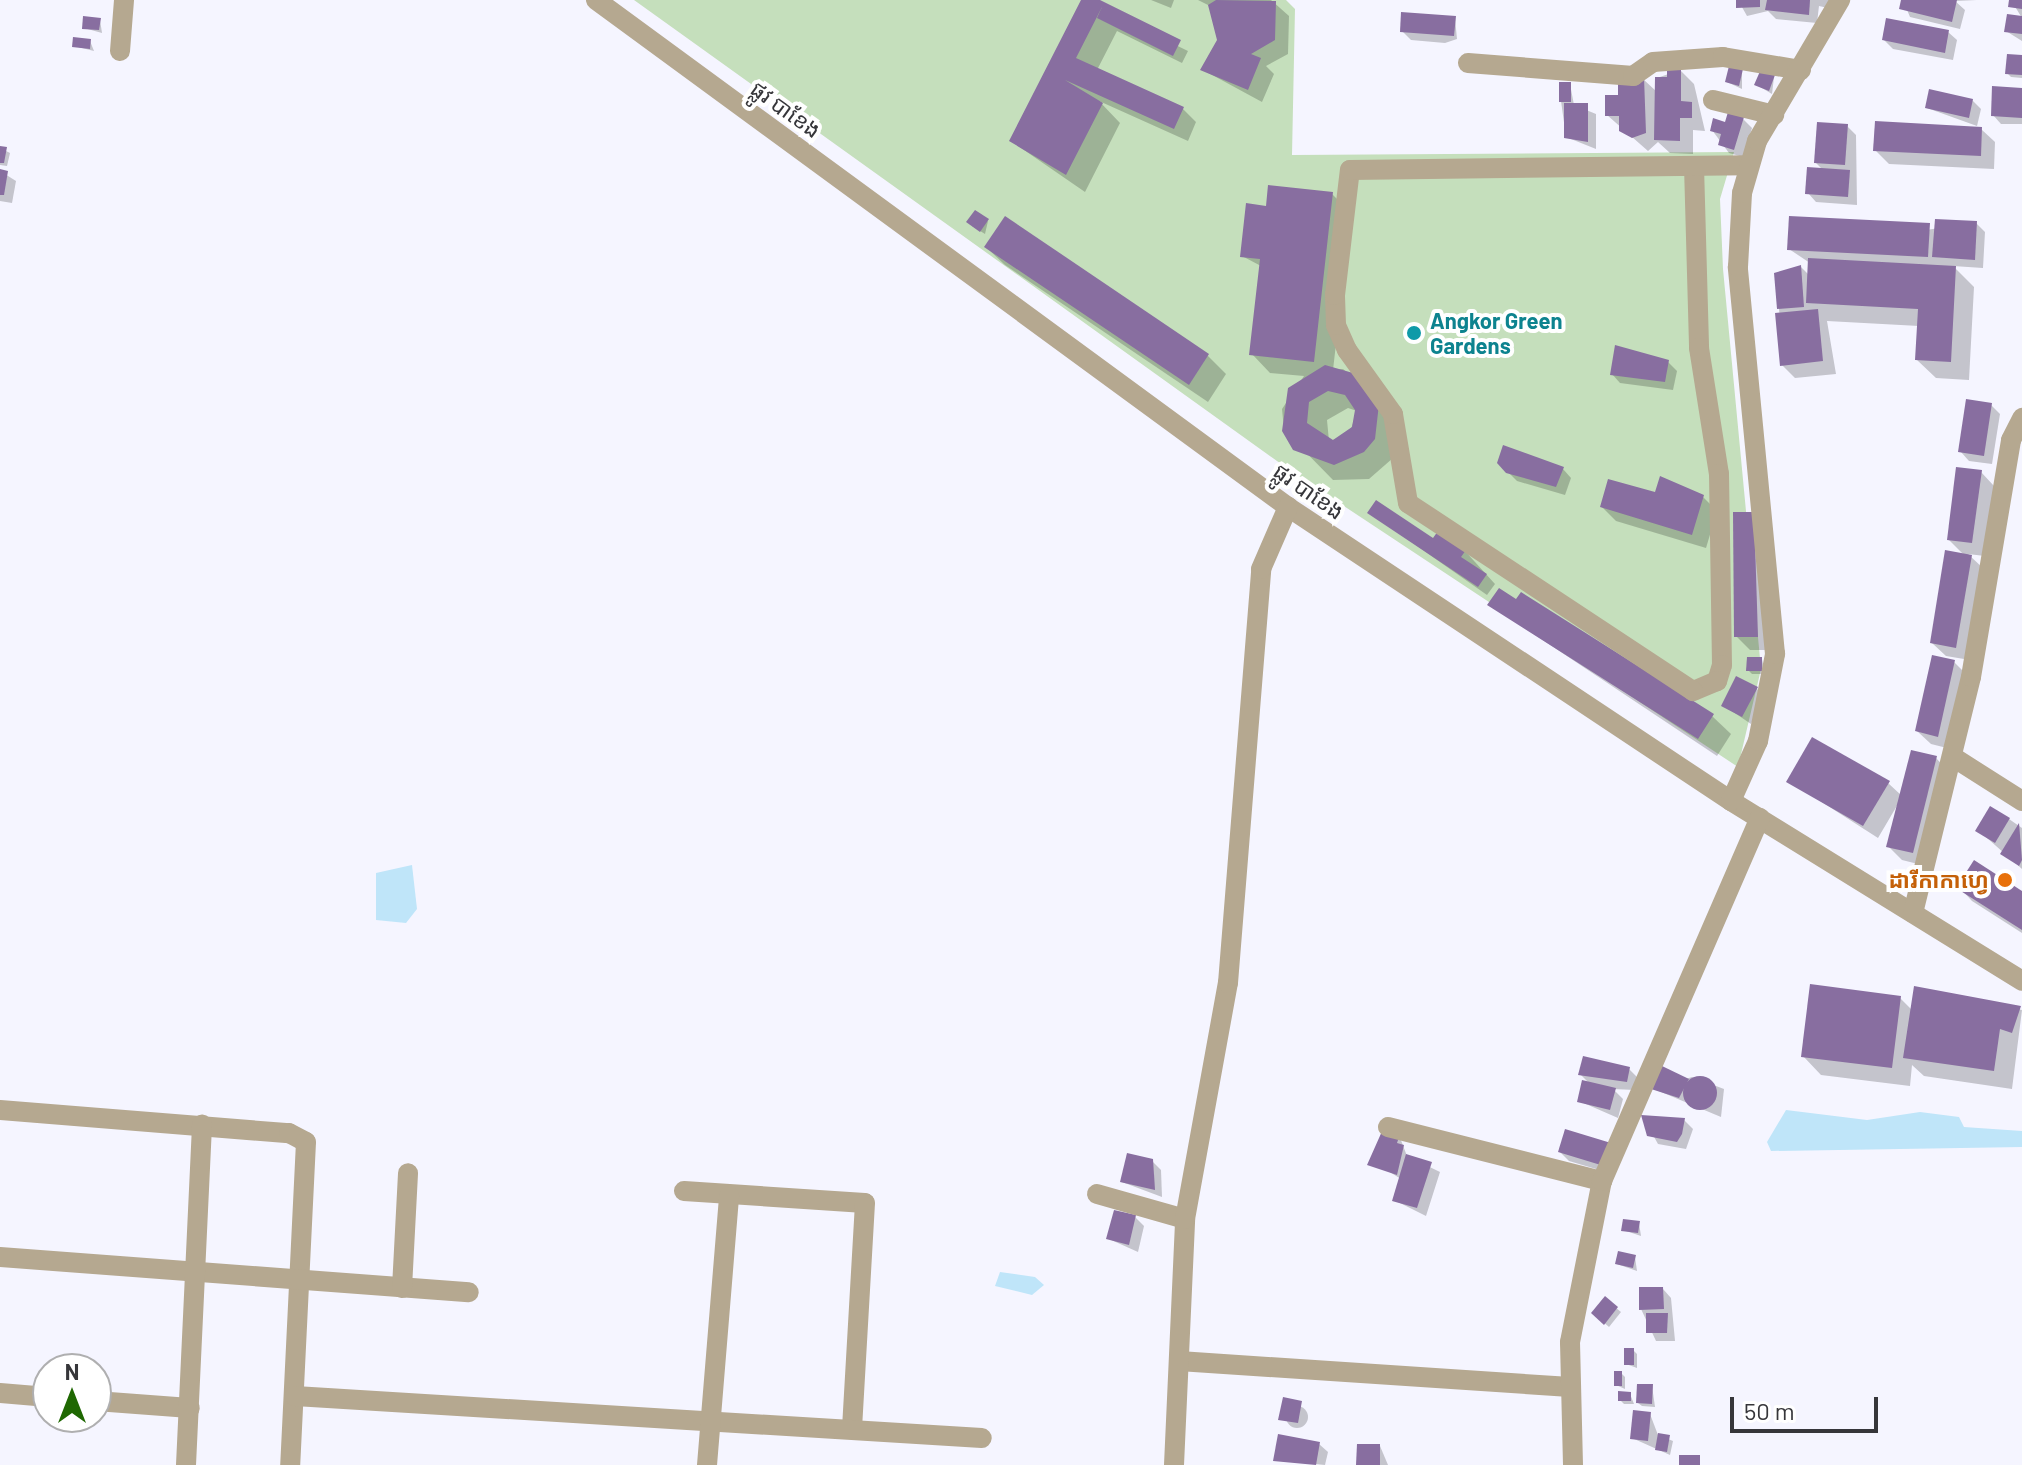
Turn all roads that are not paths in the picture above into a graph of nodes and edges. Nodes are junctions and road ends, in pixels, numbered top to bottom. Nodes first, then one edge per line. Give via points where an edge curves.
1 (124, 0) edge
2 (596, 0) edge
3 (1840, 0) edge
4 (120, 51) dead end
5 (1468, 63) dead end
6 (1801, 70) junction
7 (1713, 100) dead end
8 (1774, 115) junction
9 (1747, 165) junction
10 (1694, 166) junction
11 (2022, 418) edge
12 (1288, 507) junction
13 (1953, 757) junction
14 (1731, 801) junction
15 (2022, 801) edge
16 (1760, 818) junction
17 (1913, 913) junction
18 (2022, 981) edge
19 (0, 1110) edge
20 (202, 1124) junction
21 (1388, 1127) dead end
22 (408, 1173) dead end
23 (1602, 1181) junction
24 (684, 1191) dead end
25 (1097, 1194) dead end
26 (729, 1196) junction
27 (1185, 1219) junction
28 (0, 1257) edge
29 (196, 1270) junction
30 (303, 1282) junction
31 (402, 1288) junction
32 (469, 1292) dead end
33 (1179, 1361) junction
34 (1566, 1387) junction
35 (0, 1393) edge
36 (32, 1396) edge
37 (295, 1396) junction
38 (112, 1402) edge
39 (190, 1408) junction
40 (709, 1420) junction
41 (852, 1429) junction
42 (982, 1438) dead end
43 (186, 1465) edge
44 (290, 1465) edge
45 (707, 1465) edge
46 (1174, 1465) edge
47 (1573, 1465) edge

1 - 4 street
2 - 12 street, ផ្លូវ បាខែង
3 - 6 street
5 - 6 street via 1633,76 1653,62 1723,57
6 - 8 street
7 - 8 street
8 - 9 street
9 - 10 street
9 - 14 street via 1738,267 1775,654 1758,741
10 - 10 street via 1350,170 1335,295 1336,325 1347,350 1393,414 1408,503 1693,691 1717,681 1722,665 1719,474 1699,348
11 - 13 street via 2011,440
12 - 14 street, ផ្លូវ បាខែង
12 - 27 street via 1261,569 1228,983
13 - 15 street
13 - 17 street
14 - 16 street, ផ្លូវ បាខែង
16 - 17 street, ផ្លូវ បាខែង
16 - 23 street
17 - 18 street, ផ្លូវ បាខែង
19 - 20 street
20 - 29 street
20 - 30 street via 289,1133 306,1142
21 - 23 street
22 - 31 street
23 - 34 street
24 - 26 street
25 - 27 street
26 - 40 street
26 - 41 street via 865,1203
27 - 33 street
28 - 29 street
29 - 30 street
29 - 39 street
30 - 31 street
30 - 37 street
31 - 32 street
33 - 34 street
33 - 46 street
34 - 47 street
35 - 36 street
37 - 40 street
37 - 44 street
38 - 39 street
39 - 43 street
40 - 41 street
40 - 45 street
41 - 42 street

